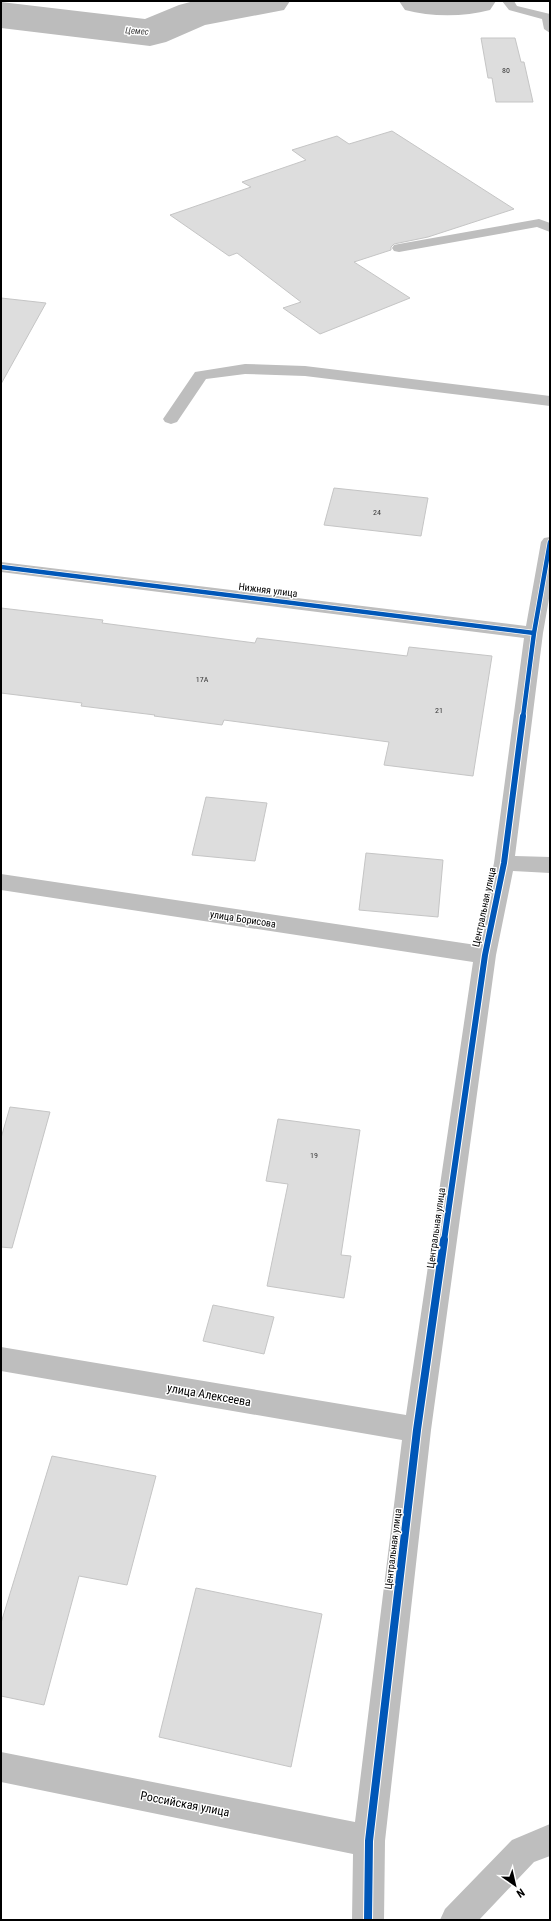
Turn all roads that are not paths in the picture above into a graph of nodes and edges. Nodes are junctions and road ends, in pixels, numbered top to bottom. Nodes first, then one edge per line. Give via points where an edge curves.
1 (508, 1) edge
2 (549, 21) edge
3 (550, 228) edge
4 (399, 248) dead end
5 (550, 401) edge
6 (171, 419) dead end
7 (550, 542) edge
8 (1, 567) edge
9 (534, 634) junction
10 (504, 863) junction
11 (550, 865) edge
12 (1, 882) edge
13 (485, 955) junction
14 (1, 1359) edge
15 (417, 1430) junction
16 (1, 1767) edge
17 (550, 1840) edge
18 (369, 1841) junction
19 (368, 1920) edge
20 (456, 1920) edge

1 - 2 street via 513,8
3 - 4 street via 539,223
5 - 6 street via 305,371 245,369 200,375
7 - 9 street, Центральная улица
8 - 9 street, Нижняя улица
9 - 10 street, Центральная улица
10 - 11 street
10 - 13 street, Центральная улица
12 - 13 street, улица Борисова
13 - 15 street, Центральная улица
14 - 15 street, улица Алексеева
15 - 18 street, Центральная улица
16 - 18 street, Российская улица
17 - 20 street via 522,1851
18 - 19 street, Центральная улица

